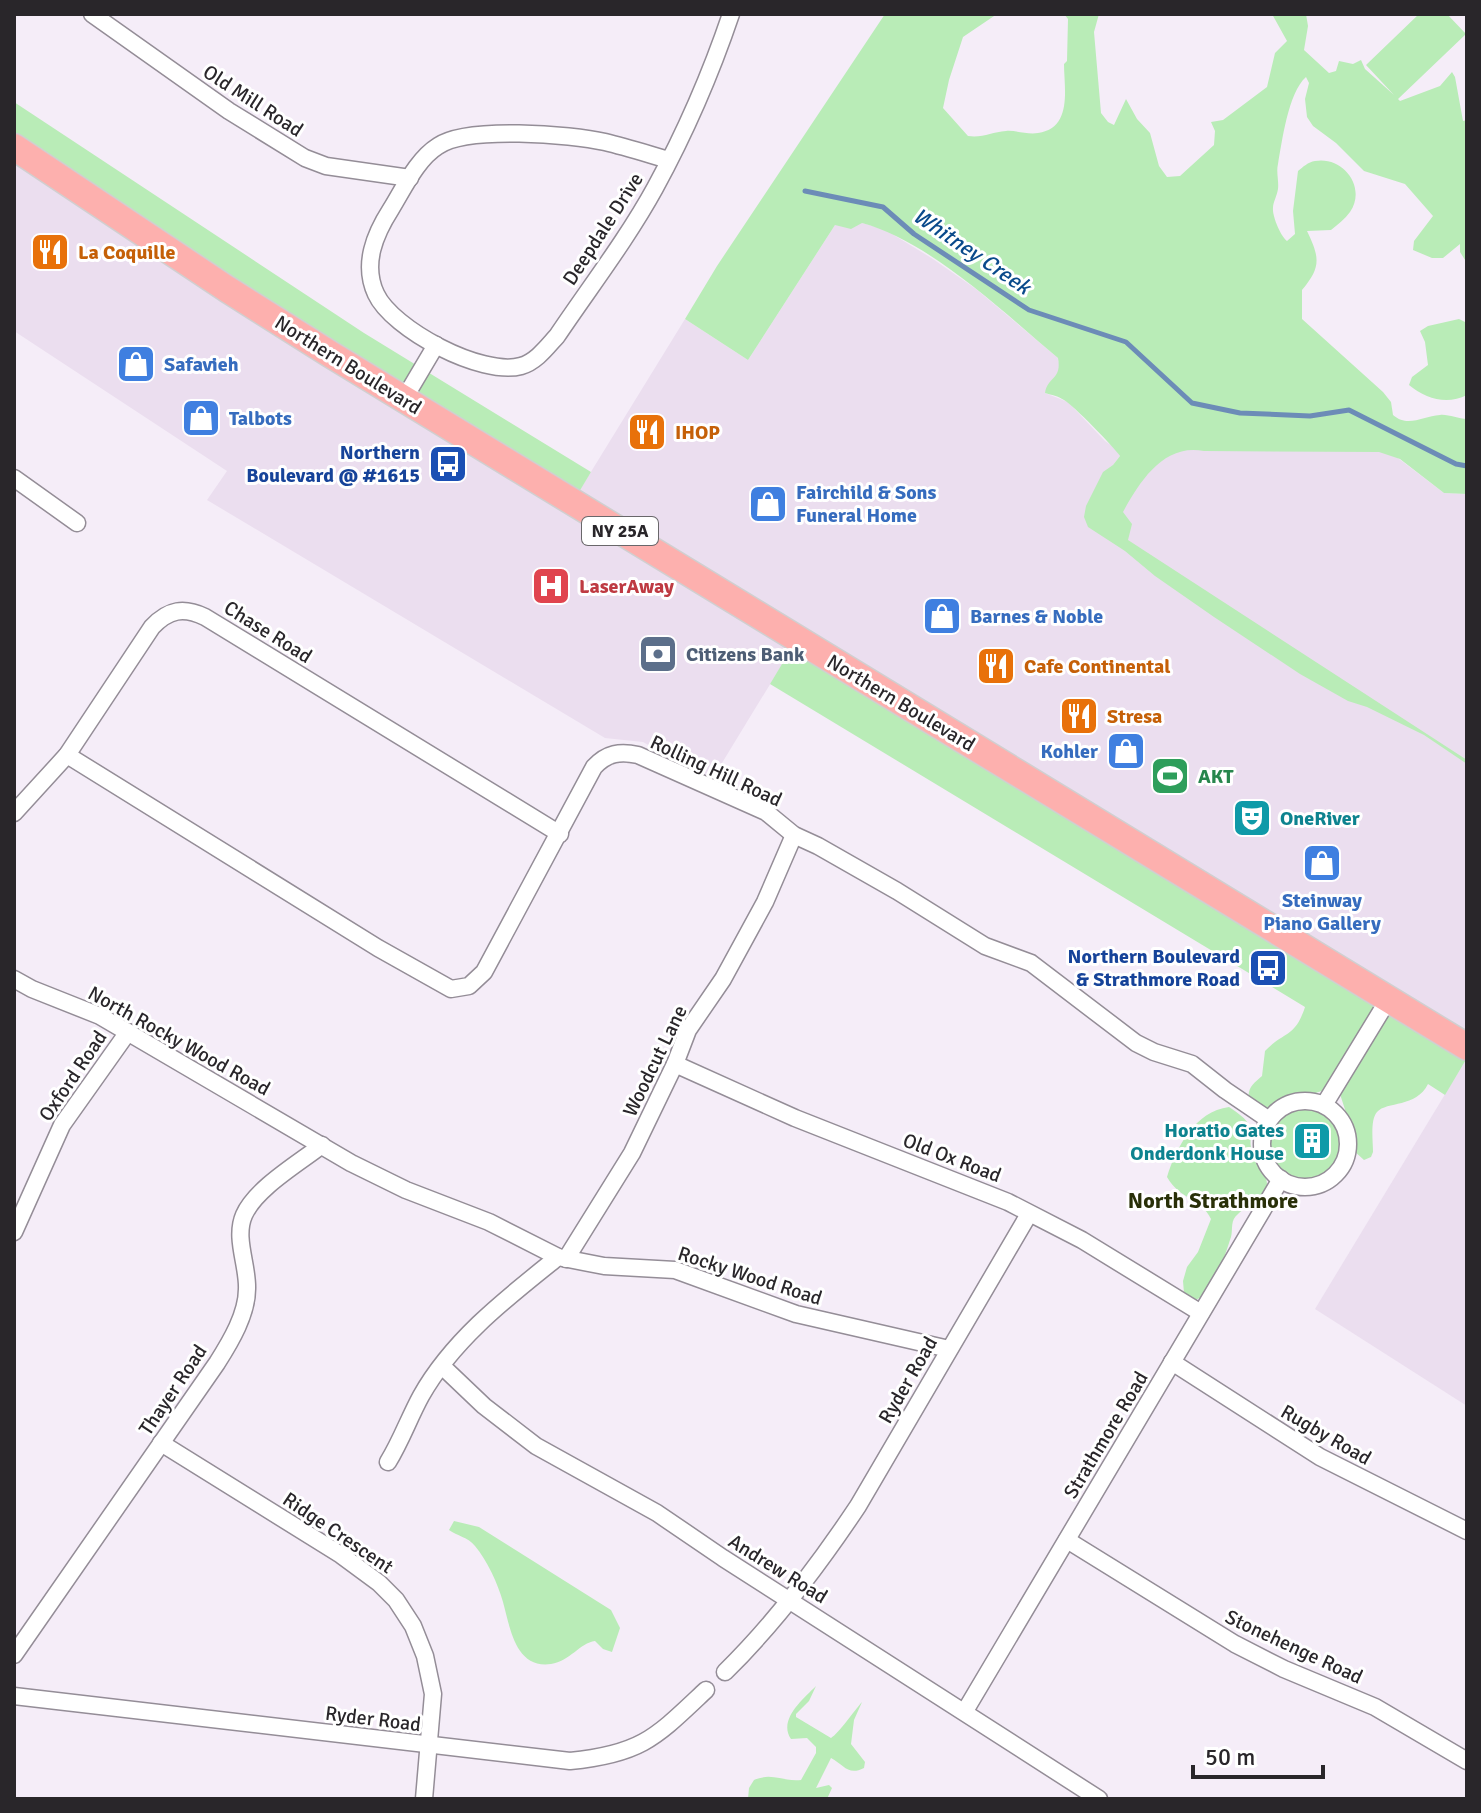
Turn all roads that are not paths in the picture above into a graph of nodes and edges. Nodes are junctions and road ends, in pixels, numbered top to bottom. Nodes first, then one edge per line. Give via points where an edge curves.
1 (92, 14) edge
2 (731, 14) edge
3 (14, 147) edge
4 (669, 160) junction
5 (410, 178) junction
6 (436, 345) junction
7 (404, 399) junction
8 (14, 478) edge
9 (77, 523) dead end
10 (67, 755) junction
11 (14, 813) edge
12 (560, 834) junction
13 (794, 835) junction
14 (14, 979) edge
15 (1388, 1000) junction
16 (128, 1032) junction
17 (1467, 1047) edge
18 (675, 1064) junction
19 (1324, 1105) junction
20 (1269, 1120) junction
21 (322, 1145) junction
22 (1281, 1179) junction
23 (1029, 1214) junction
24 (14, 1232) edge
25 (562, 1258) junction
26 (1201, 1313) junction
27 (949, 1349) junction
28 (1172, 1362) junction
29 (442, 1366) junction
30 (161, 1443) junction
31 (388, 1462) dead end
32 (1467, 1531) edge
33 (1067, 1540) junction
34 (791, 1600) junction
35 (14, 1655) edge
36 (725, 1672) dead end
37 (706, 1690) dead end
38 (14, 1696) edge
39 (965, 1711) junction
40 (430, 1746) junction
41 (1467, 1761) edge
42 (424, 1799) edge
43 (1099, 1799) edge

1 - 5 street, Old Mill Road via 305,158
2 - 4 street, Deepdale Drive
3 - 7 main road, Northern Boulevard / NY 25A
4 - 5 street, Deepdale Drive via 602,141 498,132 437,146
4 - 6 street, Deepdale Drive via 609,259 539,356 522,366 497,369
5 - 6 street, Deepdale Drive via 377,231 371,275 386,310
6 - 7 street
7 - 15 main road, Northern Boulevard / NY 25A
8 - 9 street
10 - 11 street, Chase Road
10 - 12 street, Chase Road via 152,627 169,613 185,610 205,617
10 - 12 street, Rolling Hill Road via 451,989 469,986 484,972
12 - 13 street, Rolling Hill Road via 594,767 605,757 623,753 766,812
13 - 18 street, Woodcut Lane via 765,902 688,1030
13 - 20 street, Rolling Hill Road via 985,946 1031,963 1136,1043 1192,1064
14 - 16 street, North Rocky Wood Road
15 - 17 main road, Northern Boulevard / NY 25A
15 - 19 street
16 - 21 street, North Rocky Wood Road
16 - 24 street, Oxford Road via 62,1125
18 - 23 street, Old Ox Road
18 - 25 street, Woodcut Lane via 632,1153
19 - 20 street via 1287,1104
19 - 22 street via 1335,1113 1347,1138 1342,1165 1321,1184 1307,1187
20 - 22 street via 1261,1145 1271,1170
21 - 25 street, Rocky Wood Road via 406,1190
21 - 30 street, Thayer Road via 272,1183 244,1214 248,1286 241,1316 217,1363
22 - 26 street, Strathmore Road
23 - 26 street, Old Ox Road
23 - 27 street, Ryder Road
25 - 27 street, Rocky Wood Road via 675,1270 796,1314
25 - 29 street, Woodcut Lane via 494,1308
26 - 28 street, Strathmore Road
27 - 34 street, Ryder Road via 858,1506
28 - 32 street, Rugby Road via 1320,1457
28 - 33 street, Strathmore Road
29 - 31 street, Woodcut Lane
29 - 34 street, Andrew Road via 536,1446 657,1513
30 - 35 street, Thayer Road
30 - 40 street, Ridge Crescent via 341,1555 388,1591 413,1626 425,1656 433,1694
33 - 39 street, Strathmore Road
33 - 41 street, Stonehenge Road via 1235,1644 1375,1707
34 - 36 street, Ryder Road
34 - 39 street, Andrew Road
37 - 40 street, Ryder Road via 652,1739 615,1755 559,1760
38 - 40 street, Ryder Road
39 - 43 street, Andrew Road
40 - 42 street, Ridge Crescent

